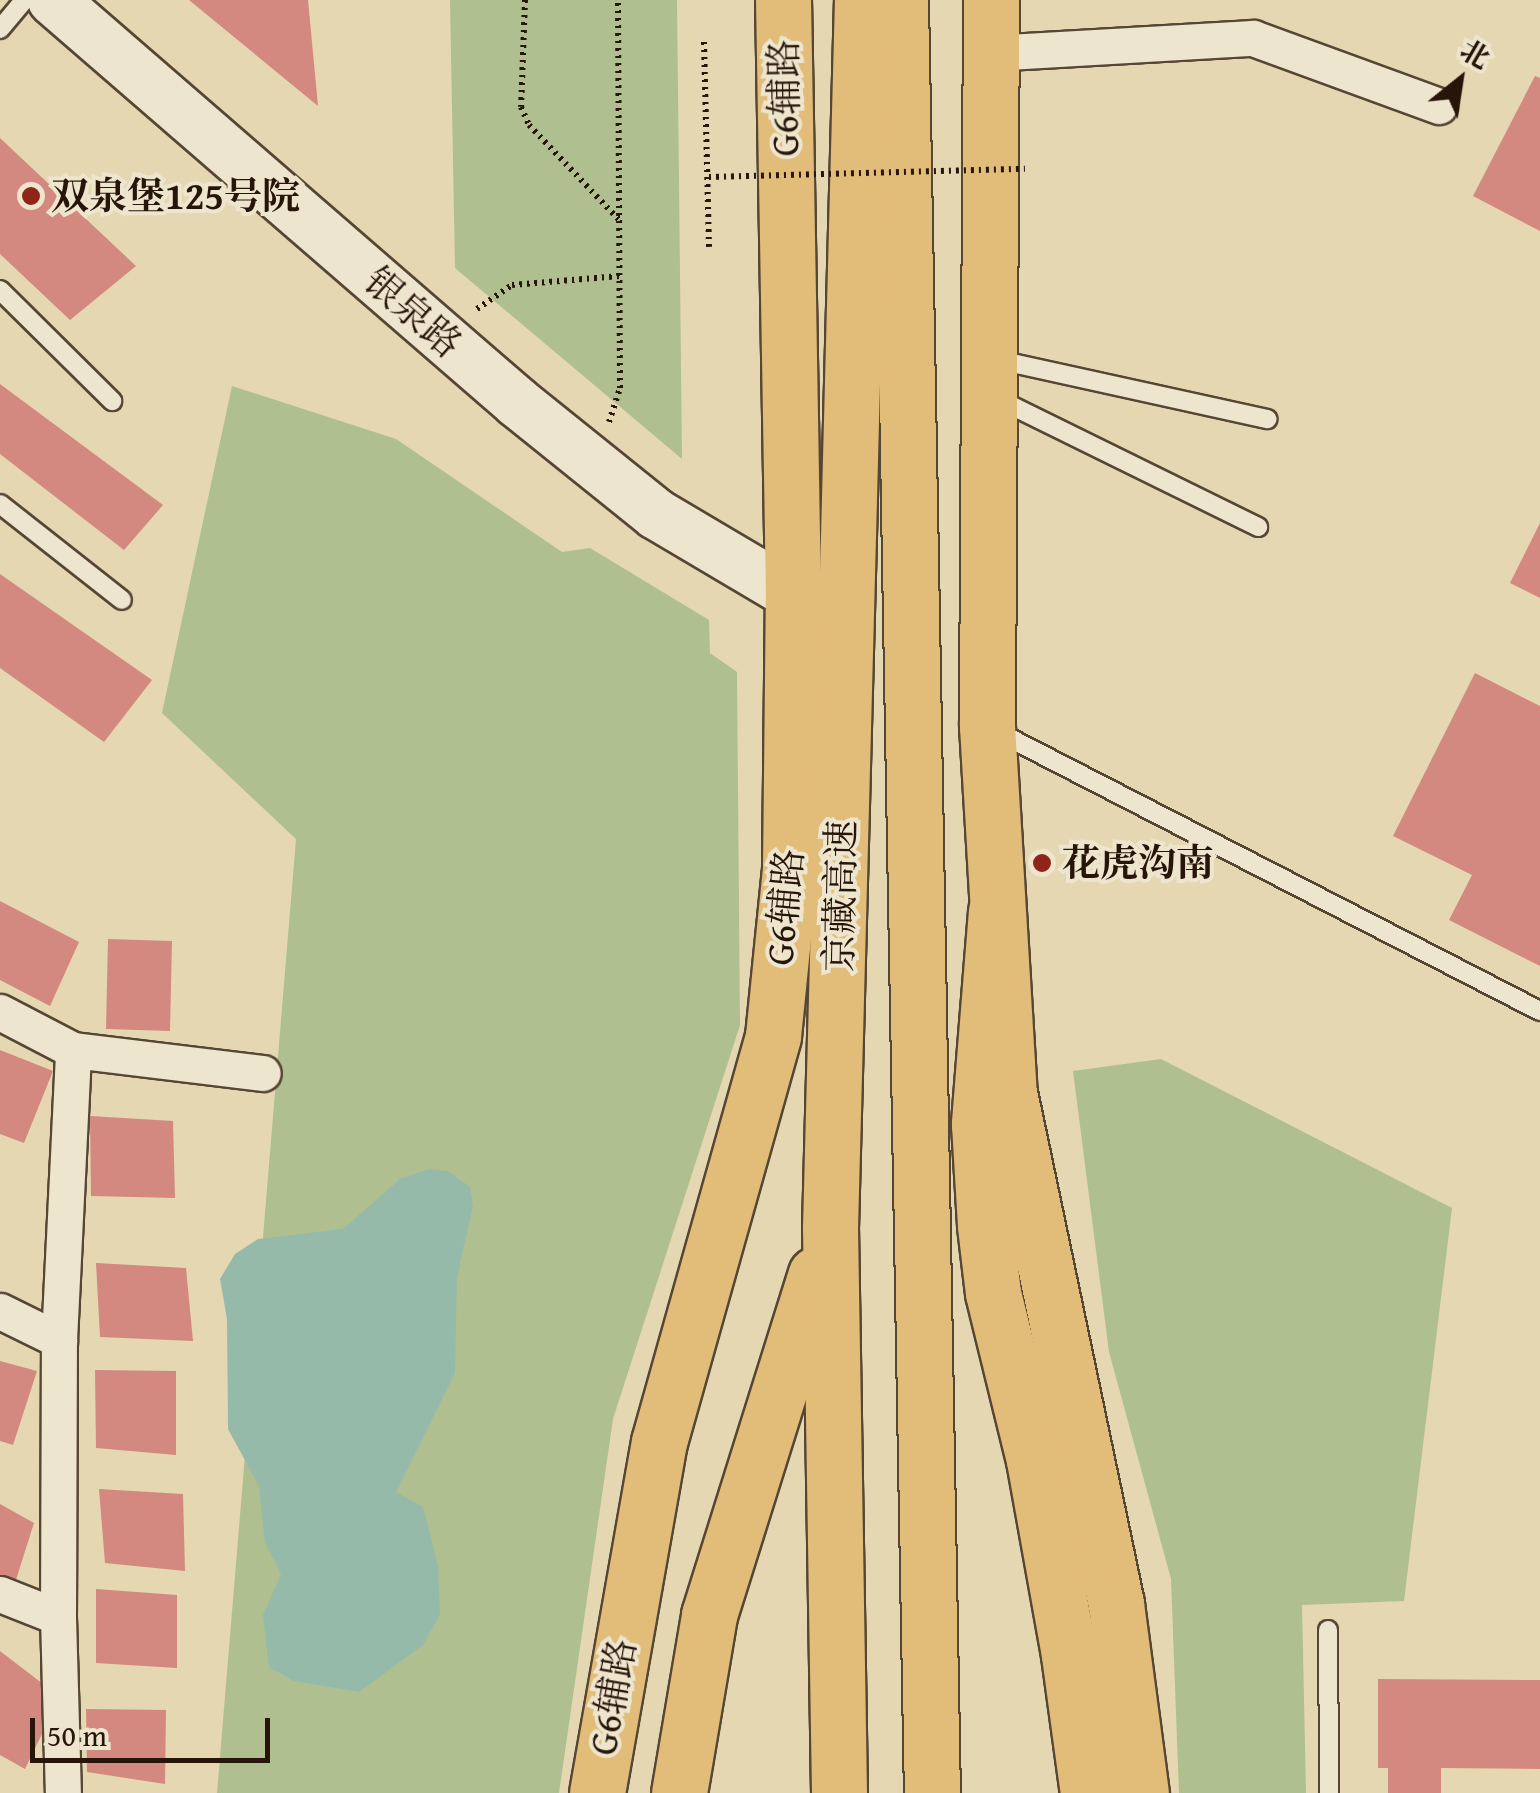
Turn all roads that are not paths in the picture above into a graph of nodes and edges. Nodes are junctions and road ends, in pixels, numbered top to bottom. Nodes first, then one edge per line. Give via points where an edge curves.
1 (24, 0) edge
2 (53, 0) edge
3 (783, 0) edge
4 (862, 0) edge
5 (900, 0) edge
6 (991, 0) edge
7 (0, 29) edge
8 (990, 53) junction
9 (1439, 106) dead end
10 (0, 290) edge
11 (992, 377) junction
12 (112, 401) dead end
13 (1268, 419) dead end
14 (0, 504) edge
15 (1258, 527) dead end
16 (793, 596) junction
17 (122, 600) dead end
18 (987, 726) junction
19 (996, 912) junction
20 (1540, 1011) edge
21 (0, 1012) edge
22 (73, 1050) junction
23 (262, 1073) dead end
24 (830, 1228) junction
25 (0, 1311) edge
26 (60, 1340) junction
27 (0, 1594) edge
28 (708, 1615) junction
29 (58, 1617) junction
30 (1328, 1630) dead end
31 (63, 1793) edge
32 (597, 1793) edge
33 (679, 1793) edge
34 (705, 1793) edge
35 (839, 1793) edge
36 (932, 1793) edge
37 (1088, 1793) edge
38 (1141, 1793) edge
39 (1329, 1793) edge

1 - 7 lane
2 - 16 main road, 银泉路 via 518,404 656,514
3 - 16 main road, G6辅路
4 - 24 main road, 京藏高速
5 - 36 main road, 京藏高速
6 - 8 main road
8 - 9 street via 1253,38
8 - 11 main road
10 - 12 lane
11 - 13 lane
11 - 15 lane
11 - 18 main road
14 - 17 lane
16 - 32 main road, G6辅路 via 790,868 773,1036 658,1442
18 - 19 main road
18 - 20 lane
19 - 37 main road via 979,1124 987,1243 1038,1480
19 - 38 main road via 1009,1094 1116,1604
21 - 22 street
22 - 23 street
22 - 26 street
24 - 28 main road
24 - 35 main road, 京藏高速
25 - 26 street
26 - 29 street
27 - 29 street
28 - 33 main road
28 - 34 main road
29 - 31 street
30 - 39 lane

